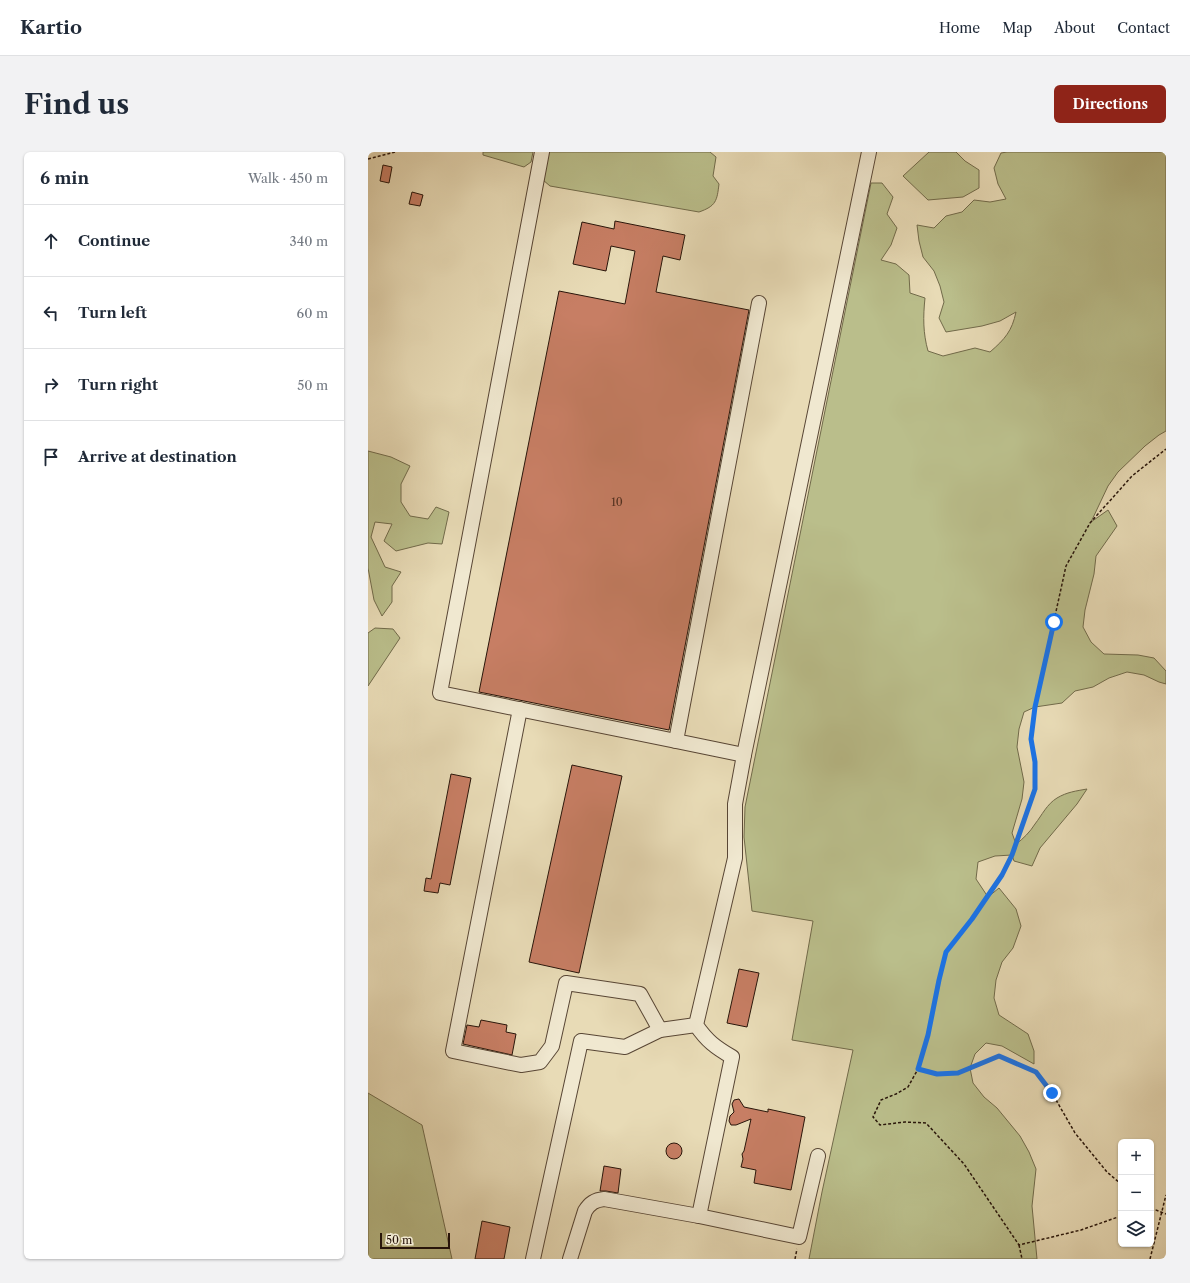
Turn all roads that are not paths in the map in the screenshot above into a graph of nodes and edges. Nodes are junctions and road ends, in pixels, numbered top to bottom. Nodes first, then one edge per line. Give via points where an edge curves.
1 (542, 152) edge
2 (869, 152) edge
3 (759, 302) dead end
4 (520, 709) junction
5 (676, 741) junction
6 (744, 755) junction
7 (696, 1025) junction
8 (660, 1030) junction
9 (818, 1156) dead end
10 (699, 1216) junction
11 (533, 1259) edge
12 (570, 1259) edge

1 - 4 lane via 440,693
2 - 6 lane
3 - 5 lane
4 - 5 lane
4 - 8 lane via 453,1051 522,1065 540,1062 552,1046 566,983 640,994
5 - 6 lane
6 - 7 lane via 735,804 735,858
7 - 8 lane
7 - 10 lane via 705,1038 732,1057
8 - 11 lane via 625,1047 581,1041
9 - 10 lane via 800,1237
10 - 12 lane via 604,1199 596,1200 589,1204 585,1211

